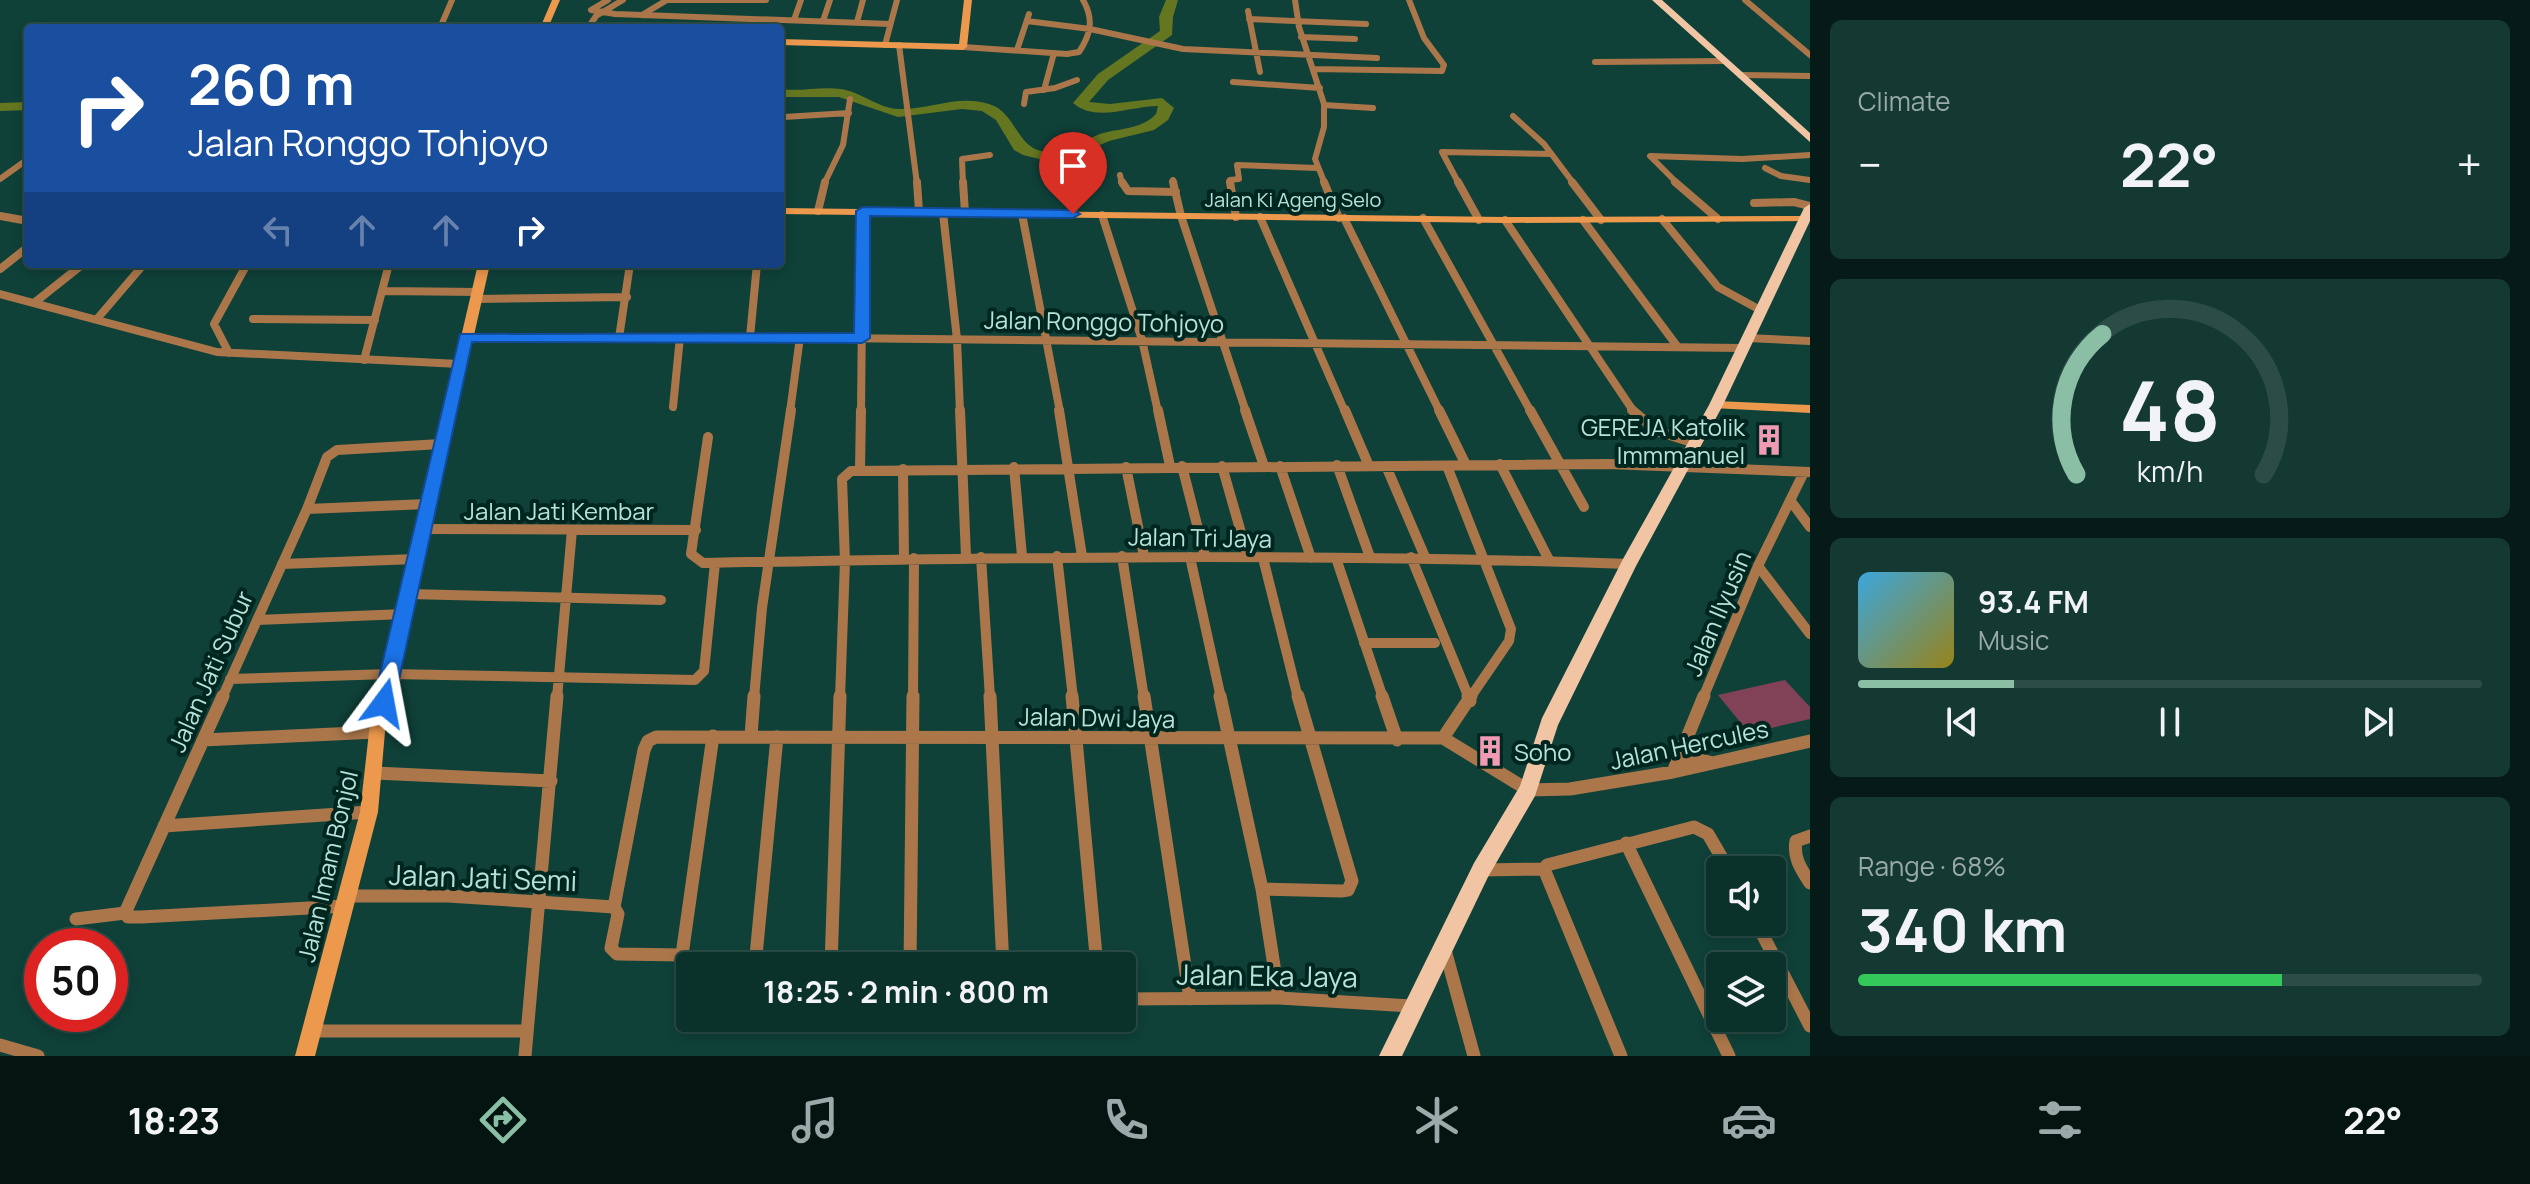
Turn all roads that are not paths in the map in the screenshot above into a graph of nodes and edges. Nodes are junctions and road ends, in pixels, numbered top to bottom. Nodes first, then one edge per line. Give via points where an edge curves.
1 (452, 0) edge
2 (556, 0) edge
3 (608, 0) edge
4 (623, 0) edge
5 (667, 0) edge
6 (766, 0) edge
7 (801, 0) edge
8 (830, 0) edge
9 (863, 0) edge
10 (897, 0) edge
11 (968, 0) edge
12 (1083, 0) edge
13 (1295, 0) edge
14 (1409, 0) edge
15 (1657, 0) edge
16 (1745, 0) edge
17 (599, 13) junction
18 (642, 15) junction
19 (743, 18) junction
20 (794, 20) junction
21 (823, 21) junction
22 (1299, 21) junction
23 (857, 22) junction
24 (442, 24) edge
25 (546, 24) edge
26 (591, 24) edge
27 (741, 24) edge
28 (890, 24) junction
29 (1366, 24) dead end
30 (1090, 29) junction
31 (1301, 37) junction
32 (1355, 39) dead end
33 (784, 42) edge
34 (885, 45) junction
35 (899, 45) junction
36 (963, 47) junction
37 (1017, 50) junction
38 (1054, 53) junction
39 (1255, 53) junction
40 (1307, 55) junction
41 (1810, 55) edge
42 (1377, 58) dead end
43 (1724, 61) junction
44 (1595, 62) dead end
45 (1313, 69) junction
46 (1358, 70) junction
47 (1260, 72) dead end
48 (1740, 75) junction
49 (1809, 77) edge
50 (1048, 78) junction
51 (1077, 80) dead end
52 (1363, 80) dead end
53 (1068, 82) junction
54 (1233, 82) dead end
55 (1320, 88) junction
56 (1044, 90) junction
57 (850, 99) dead end
58 (1024, 104) dead end
59 (1324, 105) junction
60 (1373, 108) dead end
61 (849, 113) junction
62 (1513, 116) dead end
63 (784, 117) dead end
64 (1810, 139) edge
65 (1551, 154) junction
66 (990, 155) dead end
67 (1810, 155) edge
68 (1067, 156) dead end
69 (24, 162) edge
70 (1317, 168) junction
71 (1765, 168) dead end
72 (1120, 175) dead end
73 (0, 179) edge
74 (1173, 180) dead end
75 (1810, 180) edge
76 (1176, 192) junction
77 (1754, 203) dead end
78 (784, 211) edge
79 (818, 211) junction
80 (863, 211) junction
81 (919, 212) junction
82 (943, 213) junction
83 (965, 213) junction
84 (1809, 213) edge
85 (1022, 214) junction
86 (1073, 214) junction
87 (1102, 215) junction
88 (0, 216) edge
89 (1181, 216) junction
90 (1236, 217) junction
91 (1260, 217) junction
92 (1341, 218) junction
93 (1423, 218) junction
94 (1662, 219) junction
95 (1718, 219) junction
96 (24, 220) edge
97 (1479, 220) junction
98 (1505, 220) junction
99 (1583, 220) junction
100 (1601, 220) junction
101 (24, 250) edge
102 (78, 268) edge
103 (141, 268) edge
104 (245, 268) edge
105 (388, 268) edge
106 (483, 268) edge
107 (630, 268) edge
108 (757, 268) edge
109 (0, 269) edge
110 (382, 291) junction
111 (0, 294) edge
112 (478, 295) junction
113 (627, 297) junction
114 (34, 303) junction
115 (1762, 311) junction
116 (97, 319) junction
117 (253, 319) dead end
118 (375, 320) junction
119 (465, 337) junction
120 (680, 337) junction
121 (750, 337) junction
122 (800, 337) junction
123 (619, 338) junction
124 (862, 338) junction
125 (957, 339) junction
126 (1044, 340) junction
127 (1142, 340) junction
128 (1810, 341) edge
129 (1224, 343) junction
130 (1317, 343) junction
131 (1745, 343) junction
132 (1406, 345) junction
133 (1497, 345) junction
134 (1591, 345) junction
135 (1677, 346) junction
136 (229, 353) junction
137 (364, 360) junction
138 (459, 364) junction
139 (1716, 405) junction
140 (673, 407) dead end
141 (1810, 409) edge
142 (708, 437) dead end
143 (1695, 443) junction
144 (441, 444) junction
145 (1500, 464) junction
146 (1337, 465) junction
147 (1466, 465) junction
148 (1563, 465) junction
149 (1170, 466) junction
150 (1182, 466) junction
151 (1222, 466) junction
152 (1264, 466) junction
153 (1280, 466) junction
154 (1369, 466) junction
155 (1386, 466) junction
156 (1447, 466) junction
157 (1014, 467) junction
158 (1070, 467) junction
159 (1126, 467) junction
160 (964, 468) junction
161 (860, 469) junction
162 (903, 469) junction
163 (1680, 469) junction
164 (1807, 472) edge
165 (1790, 500) junction
166 (427, 504) junction
167 (1584, 507) dead end
168 (307, 509) junction
169 (1810, 527) edge
170 (423, 529) junction
171 (572, 530) junction
172 (696, 530) junction
173 (1022, 556) junction
174 (1057, 556) junction
175 (1082, 556) junction
176 (1122, 556) junction
177 (1144, 556) junction
178 (1205, 556) junction
179 (966, 557) junction
180 (981, 557) junction
181 (1190, 557) junction
182 (1248, 557) junction
183 (1370, 557) junction
184 (1411, 557) junction
185 (1425, 557) junction
186 (909, 558) junction
187 (1263, 558) junction
188 (1311, 558) junction
189 (1336, 558) junction
190 (416, 559) junction
191 (1486, 559) junction
192 (1549, 560) junction
193 (771, 561) junction
194 (845, 561) junction
195 (715, 563) junction
196 (282, 564) junction
197 (1629, 564) junction
198 (1758, 566) junction
199 (409, 594) junction
200 (566, 597) junction
201 (661, 600) dead end
202 (404, 614) junction
203 (257, 620) junction
204 (1810, 634) edge
205 (1364, 643) junction
206 (1435, 643) dead end
207 (390, 674) junction
208 (560, 675) junction
209 (230, 679) junction
210 (1470, 701) junction
211 (377, 732) junction
212 (713, 736) junction
213 (751, 736) junction
214 (840, 736) junction
215 (777, 737) junction
216 (914, 738) junction
217 (993, 738) junction
218 (1443, 738) junction
219 (1077, 739) junction
220 (203, 740) junction
221 (1148, 740) junction
222 (1231, 740) junction
223 (1309, 740) junction
224 (1397, 740) junction
225 (1810, 741) edge
226 (1680, 755) junction
227 (1712, 763) junction
228 (1673, 772) junction
229 (375, 773) junction
230 (551, 781) junction
231 (1528, 790) junction
232 (369, 812) junction
233 (164, 826) junction
234 (1810, 836) edge
235 (1626, 843) junction
236 (1721, 856) edge
237 (1544, 869) junction
238 (1481, 870) junction
239 (1810, 883) edge
240 (1262, 889) junction
241 (348, 901) junction
242 (537, 902) junction
243 (614, 907) junction
244 (125, 913) junction
245 (76, 919) dead end
246 (1763, 936) edge
247 (1444, 947) junction
248 (682, 952) edge
249 (756, 952) edge
250 (832, 952) edge
251 (910, 952) edge
252 (1002, 952) edge
253 (1096, 952) edge
254 (676, 955) edge
255 (1279, 998) junction
256 (1136, 999) edge
257 (1190, 999) junction
258 (1411, 1006) junction
259 (1810, 1026) edge
260 (311, 1031) junction
261 (527, 1031) junction
262 (0, 1045) edge
263 (38, 1056) edge
264 (305, 1056) edge
265 (525, 1056) edge
266 (1390, 1056) edge
267 (1474, 1056) edge
268 (1621, 1056) edge
269 (1729, 1056) edge

1 - 24 street
2 - 25 street
3 - 17 street via 591,9
4 - 17 street
5 - 6 street
5 - 18 street
7 - 20 street
8 - 21 street
9 - 23 street
10 - 28 street
11 - 36 street
12 - 30 street via 1092,16
13 - 22 street
14 - 46 street via 1444,69
15 - 43 main road
16 - 41 street
17 - 18 street
17 - 26 street
18 - 19 street
19 - 20 street
19 - 27 street
20 - 21 street
21 - 23 street
22 - 29 street
22 - 31 street
22 - 39 street via 1249,15
23 - 28 street
28 - 34 street
30 - 37 street via 1028,18
30 - 38 street via 1079,52
30 - 39 street via 1159,45
31 - 32 street
31 - 40 street
33 - 34 street
34 - 35 street
35 - 36 street
35 - 81 street
36 - 37 street
37 - 38 street
38 - 50 street
39 - 40 street
39 - 47 street
40 - 42 street
40 - 45 street
43 - 44 street
43 - 48 main road
45 - 46 street
45 - 55 street
46 - 52 street
48 - 49 street
48 - 64 main road
50 - 53 street
50 - 56 street
51 - 53 street
53 - 56 street
54 - 55 street
55 - 59 street
56 - 58 street via 1026,92
57 - 61 street
59 - 60 street
59 - 70 street
61 - 63 street
61 - 79 street
62 - 65 street
65 - 97 street via 1442,152
65 - 100 street
66 - 83 street via 962,159
67 - 95 street via 1650,156
68 - 86 street
69 - 73 street
70 - 90 street via 1237,165 1239,179 1230,180
70 - 92 street
71 - 75 street
72 - 76 street via 1128,191
74 - 76 street
76 - 89 street
77 - 84 street via 1794,202
78 - 79 street, Jalan Ki Ageng Selo
79 - 80 street, Jalan Ki Ageng Selo
80 - 81 street, Jalan Ki Ageng Selo
80 - 124 street
81 - 82 street, Jalan Ki Ageng Selo
82 - 83 street, Jalan Ki Ageng Selo
82 - 125 street
83 - 85 street, Jalan Ki Ageng Selo
84 - 95 street, Jalan Ki Ageng Selo
84 - 115 main road
85 - 86 street, Jalan Ki Ageng Selo
85 - 126 street
86 - 87 street, Jalan Ki Ageng Selo
87 - 89 street, Jalan Ki Ageng Selo
87 - 127 street
88 - 96 street
89 - 90 street, Jalan Ki Ageng Selo
89 - 129 street
90 - 91 street, Jalan Ki Ageng Selo
91 - 92 street, Jalan Ki Ageng Selo
91 - 130 street
92 - 93 street, Jalan Ki Ageng Selo
92 - 132 street
93 - 97 street, Jalan Ki Ageng Selo
93 - 133 street
94 - 95 street, Jalan Ki Ageng Selo
94 - 100 street, Jalan Ki Ageng Selo
94 - 115 street via 1718,287
97 - 98 street, Jalan Ki Ageng Selo
98 - 99 street, Jalan Ki Ageng Selo
98 - 134 street
99 - 100 street, Jalan Ki Ageng Selo
99 - 135 street
101 - 109 street
102 - 114 street
103 - 116 street
104 - 136 street via 214,324
105 - 110 street
106 - 112 street, Jalan Imam Bonjol
107 - 113 street
108 - 121 street
110 - 112 street
110 - 118 street
111 - 114 street
112 - 113 street
112 - 119 street, Jalan Imam Bonjol
113 - 123 street
114 - 116 street
115 - 131 main road
116 - 136 street
117 - 118 street
118 - 137 street
119 - 123 street, Jalan Ronggo Tohjoyo
119 - 138 street, Jalan Imam Bonjol
120 - 121 street, Jalan Ronggo Tohjoyo
120 - 123 street, Jalan Ronggo Tohjoyo
120 - 140 street
121 - 122 street, Jalan Ronggo Tohjoyo
122 - 124 street, Jalan Ronggo Tohjoyo
122 - 193 street
124 - 125 street, Jalan Ronggo Tohjoyo
124 - 161 street
125 - 126 street, Jalan Ronggo Tohjoyo
125 - 160 street
126 - 127 street, Jalan Ronggo Tohjoyo
126 - 158 street
127 - 129 street, Jalan Ronggo Tohjoyo
127 - 149 street
128 - 131 street, Jalan Ronggo Tohjoyo
129 - 130 street, Jalan Ronggo Tohjoyo
129 - 152 street
130 - 132 street, Jalan Ronggo Tohjoyo
130 - 154 street
131 - 135 street, Jalan Ronggo Tohjoyo
131 - 139 main road
132 - 133 street, Jalan Ronggo Tohjoyo
132 - 147 street
133 - 134 street, Jalan Ronggo Tohjoyo
133 - 148 street
134 - 135 street, Jalan Ronggo Tohjoyo
134 - 143 street via 1642,422
136 - 137 street
137 - 138 street
138 - 144 street, Jalan Imam Bonjol
139 - 141 street
139 - 143 main road
142 - 172 street
143 - 163 main road
144 - 166 street, Jalan Imam Bonjol
144 - 168 street, Jalan Jati Subur via 337,450 327,457
145 - 147 street
145 - 148 street
145 - 192 street
146 - 153 street
146 - 154 street
146 - 183 street
147 - 156 street
148 - 163 street
148 - 167 street
149 - 150 street
149 - 159 street
150 - 151 street
150 - 178 street
151 - 152 street
151 - 182 street
152 - 153 street
153 - 188 street
154 - 155 street
155 - 156 street
155 - 185 street
156 - 191 street
157 - 158 street
157 - 160 street
157 - 173 street
158 - 159 street
158 - 175 street
159 - 177 street
160 - 162 street
160 - 179 street
161 - 162 street
161 - 194 street via 842,479
162 - 186 street
163 - 164 street
163 - 197 main road
164 - 165 street, Jalan Ilyusin
165 - 169 street
165 - 198 street, Jalan Ilyusin
166 - 168 street
166 - 170 street, Jalan Imam Bonjol
168 - 196 street, Jalan Jati Subur
170 - 171 street, Jalan Jati Kembar
170 - 190 street, Jalan Imam Bonjol
171 - 172 street, Jalan Jati Kembar
171 - 200 street
172 - 195 street via 692,557
173 - 174 street, Jalan Tri Jaya
173 - 180 street, Jalan Tri Jaya
174 - 175 street, Jalan Tri Jaya
174 - 219 street
175 - 176 street, Jalan Tri Jaya
176 - 177 street, Jalan Tri Jaya
176 - 221 street
177 - 181 street, Jalan Tri Jaya
178 - 181 street, Jalan Tri Jaya
178 - 182 street, Jalan Tri Jaya
179 - 180 street, Jalan Tri Jaya
179 - 186 street, Jalan Tri Jaya
180 - 217 street
181 - 222 street
182 - 187 street, Jalan Tri Jaya
183 - 184 street, Jalan Tri Jaya
183 - 189 street, Jalan Tri Jaya
184 - 185 street, Jalan Tri Jaya
184 - 210 street
185 - 191 street, Jalan Tri Jaya
186 - 194 street, Jalan Tri Jaya
186 - 216 street
187 - 188 street, Jalan Tri Jaya
187 - 223 street
188 - 189 street, Jalan Tri Jaya
189 - 205 street
190 - 196 street
190 - 199 street, Jalan Imam Bonjol
191 - 192 street, Jalan Tri Jaya
191 - 210 street via 1511,635
192 - 197 street, Jalan Tri Jaya
193 - 194 street, Jalan Tri Jaya
193 - 195 street, Jalan Tri Jaya
193 - 213 street
194 - 214 street
195 - 208 street via 704,671 698,679
196 - 203 street, Jalan Jati Subur
197 - 231 main road via 1549,724
198 - 204 street
198 - 226 street, Jalan Ilyusin
199 - 200 street
199 - 202 street, Jalan Imam Bonjol
200 - 201 street
200 - 208 street
202 - 203 street
202 - 207 street, Jalan Imam Bonjol
203 - 209 street, Jalan Jati Subur
205 - 206 street
205 - 224 street
207 - 208 street
207 - 209 street
207 - 211 street, Jalan Imam Bonjol
208 - 230 street
209 - 220 street, Jalan Jati Subur
210 - 218 street
211 - 220 street
211 - 229 street, Jalan Imam Bonjol
212 - 213 street, Jalan Dwi Jaya
212 - 243 street, Jalan Dwi Jaya via 666,735 651,739 644,750
212 - 248 street
213 - 215 street, Jalan Dwi Jaya
214 - 215 street, Jalan Dwi Jaya
214 - 216 street, Jalan Dwi Jaya
214 - 250 street
215 - 249 street
216 - 217 street, Jalan Dwi Jaya
216 - 251 street
217 - 219 street, Jalan Dwi Jaya
217 - 252 street
218 - 224 street, Jalan Dwi Jaya
218 - 231 street
219 - 221 street, Jalan Dwi Jaya
219 - 253 street
220 - 233 street, Jalan Jati Subur
221 - 222 street, Jalan Dwi Jaya
221 - 257 street
222 - 223 street, Jalan Dwi Jaya
222 - 240 street
223 - 224 street, Jalan Dwi Jaya
223 - 240 street via 1351,886 1341,891
225 - 227 street, Jalan Hercules
226 - 227 street
226 - 228 street, Jalan Ilyusin
227 - 228 street, Jalan Hercules
228 - 231 street, Jalan Hercules via 1570,789
229 - 230 street
229 - 232 street, Jalan Imam Bonjol
230 - 242 street
231 - 238 main road
232 - 233 street
232 - 241 street, Jalan Imam Bonjol
233 - 244 street, Jalan Jati Subur
234 - 239 street via 1796,841 1794,849
235 - 236 street via 1694,827 1708,834
235 - 237 street
235 - 269 street
237 - 238 street
237 - 268 street
238 - 247 main road
240 - 255 street
241 - 242 street, Jalan Jati Semi via 448,896
241 - 244 street, Jalan Jati Semi via 141,917
241 - 260 street, Jalan Imam Bonjol
242 - 243 street, Jalan Jati Semi
242 - 261 street
243 - 254 street via 618,914 613,952
244 - 245 street, Jalan Jati Semi
246 - 259 street
247 - 258 main road
247 - 267 street
255 - 257 street, Jalan Eka Jaya
255 - 258 street, Jalan Eka Jaya
256 - 257 street, Jalan Eka Jaya
258 - 266 main road
260 - 261 street
260 - 264 street, Jalan Imam Bonjol
261 - 265 street
262 - 263 street

